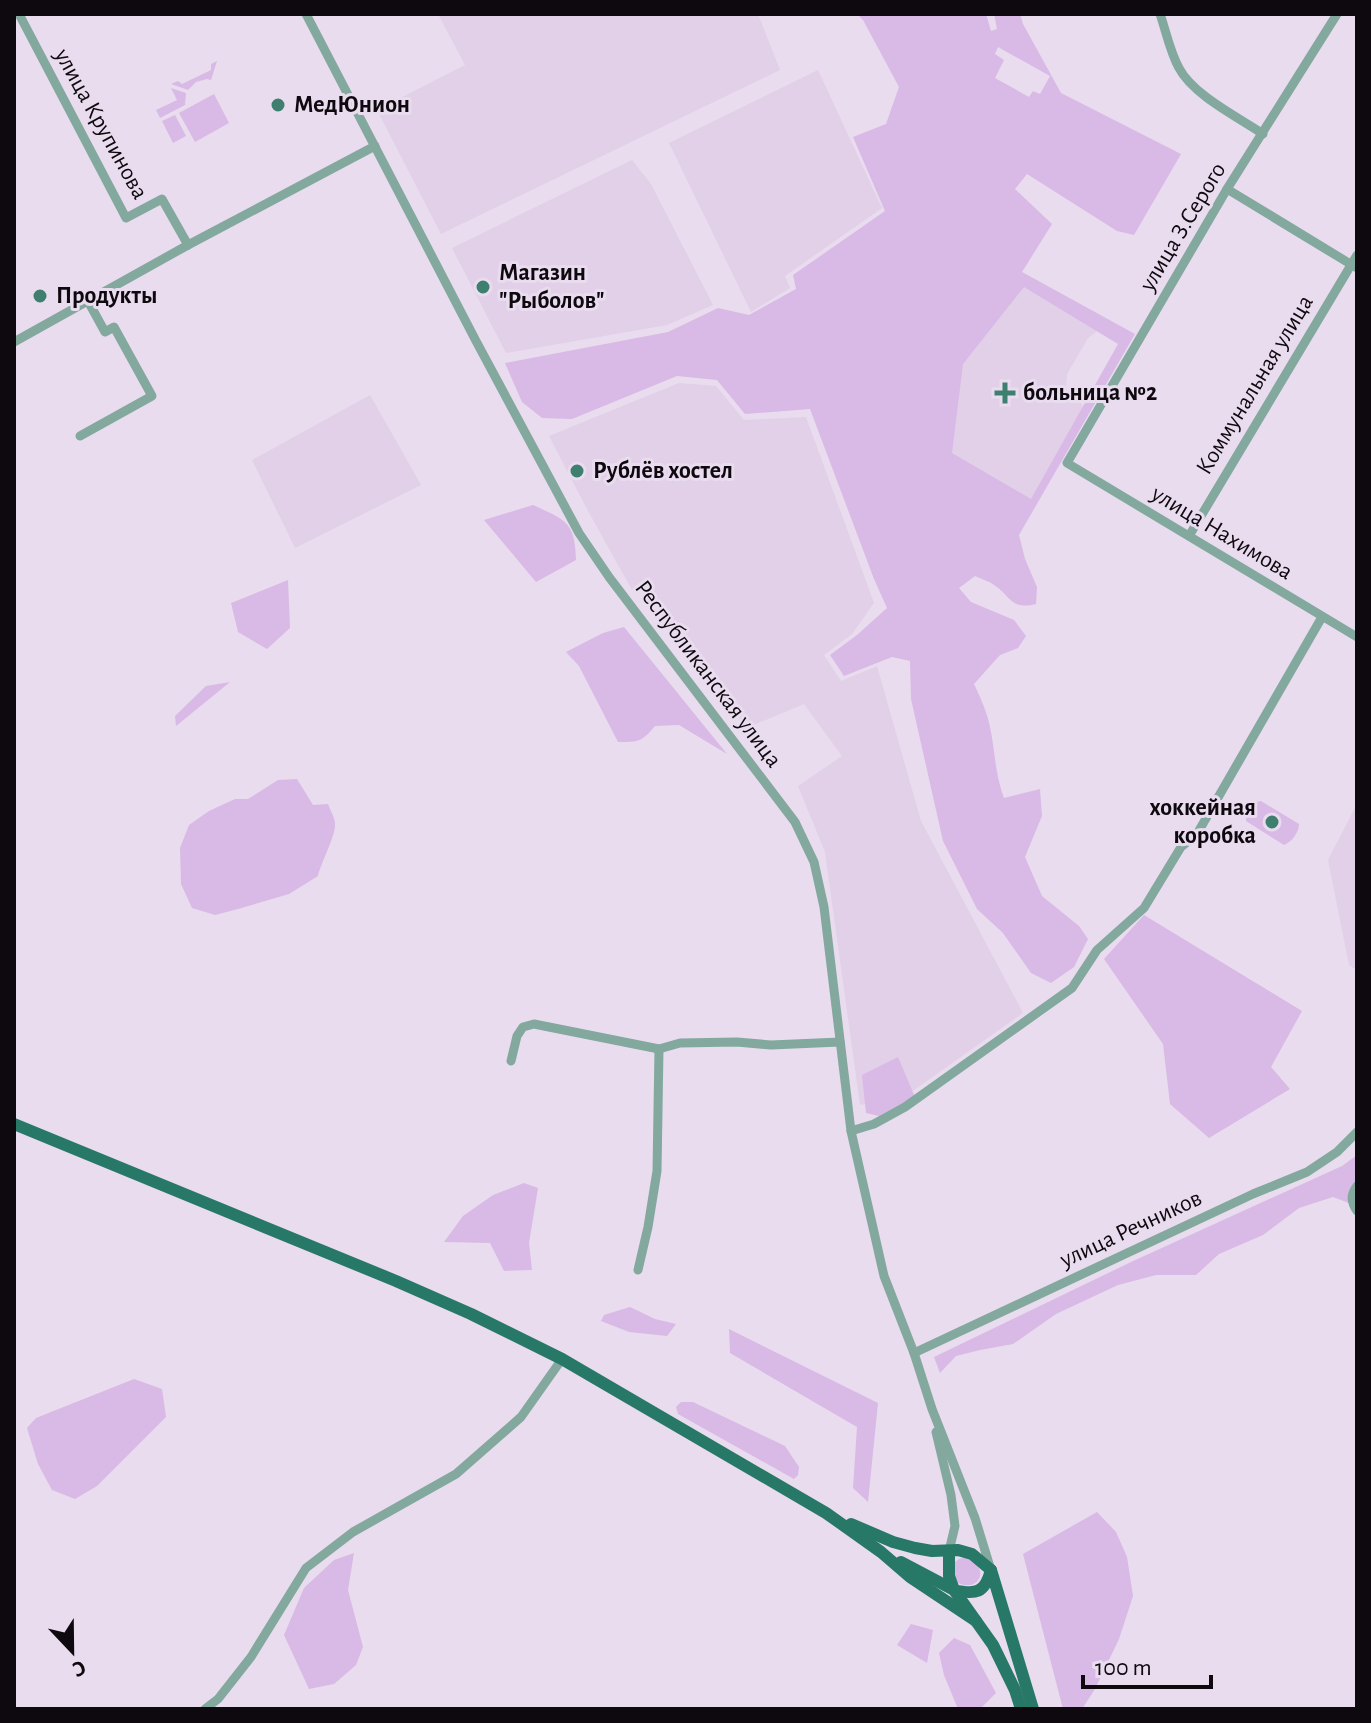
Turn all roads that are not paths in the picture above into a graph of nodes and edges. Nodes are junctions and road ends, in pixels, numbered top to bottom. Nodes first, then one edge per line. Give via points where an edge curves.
1 (19, 14) edge
2 (306, 14) edge
3 (1160, 14) edge
4 (1337, 14) edge
5 (1263, 134) junction
6 (375, 146) junction
7 (1227, 189) junction
8 (188, 245) junction
9 (1355, 263) edge
10 (88, 301) junction
11 (14, 342) edge
12 (80, 436) dead end
13 (1067, 463) joint
14 (1189, 536) junction
15 (1322, 617) junction
16 (1357, 637) edge
17 (840, 1042) junction
18 (659, 1049) junction
19 (511, 1061) dead end
20 (14, 1124) edge
21 (851, 1131) junction
22 (1357, 1132) edge
23 (1357, 1186) edge
24 (1357, 1211) edge
25 (638, 1270) dead end
26 (914, 1353) junction
27 (562, 1359) junction
28 (932, 1409) junction
29 (826, 1513) junction
30 (952, 1537) junction
31 (932, 1551) junction
32 (949, 1551) junction
33 (881, 1552) junction
34 (991, 1570) junction
35 (954, 1590) junction
36 (976, 1621) junction
37 (205, 1709) edge
38 (1021, 1709) edge
39 (1033, 1709) edge

1 - 8 street, улица Крупинова via 126,218 162,199
2 - 6 street, Республиканская улица
3 - 5 street via 1188,80
4 - 5 street, улица З.Серого
5 - 7 street, улица З.Серого
6 - 8 street
6 - 17 street, Республиканская улица via 579,533 795,822 814,862 824,907
7 - 9 street
7 - 13 street, улица З.Серого
8 - 10 street
9 - 14 street, Коммунальная улица
10 - 11 street
10 - 12 street via 105,332 114,327 152,396
13 - 14 street, улица Нахимова
14 - 15 street, улица Нахимова
15 - 16 street, улица Нахимова
15 - 21 street via 1197,834 1181,847 1144,908 1097,950 1072,988 905,1107
17 - 18 street via 680,1043
17 - 21 street, Республиканская улица
18 - 19 street via 534,1024 517,1036
18 - 25 street via 657,1171
20 - 27 main road via 396,1281
21 - 26 street, Республиканская улица via 884,1276
22 - 26 street, улица Речников via 1307,1172
23 - 24 street via 1352,1203
26 - 28 street, Республиканская улица
27 - 29 main road
27 - 37 street via 521,1417 456,1474 353,1532 306,1568 251,1657
28 - 30 street via 951,1495
28 - 34 street
29 - 31 main road via 893,1542
29 - 33 main road
30 - 31 street
30 - 32 street
31 - 32 main road
32 - 34 main road via 972,1554
32 - 35 main road
33 - 35 main road
33 - 36 main road
34 - 35 main road via 979,1591
34 - 39 main road
35 - 36 main road
36 - 38 main road via 993,1645

